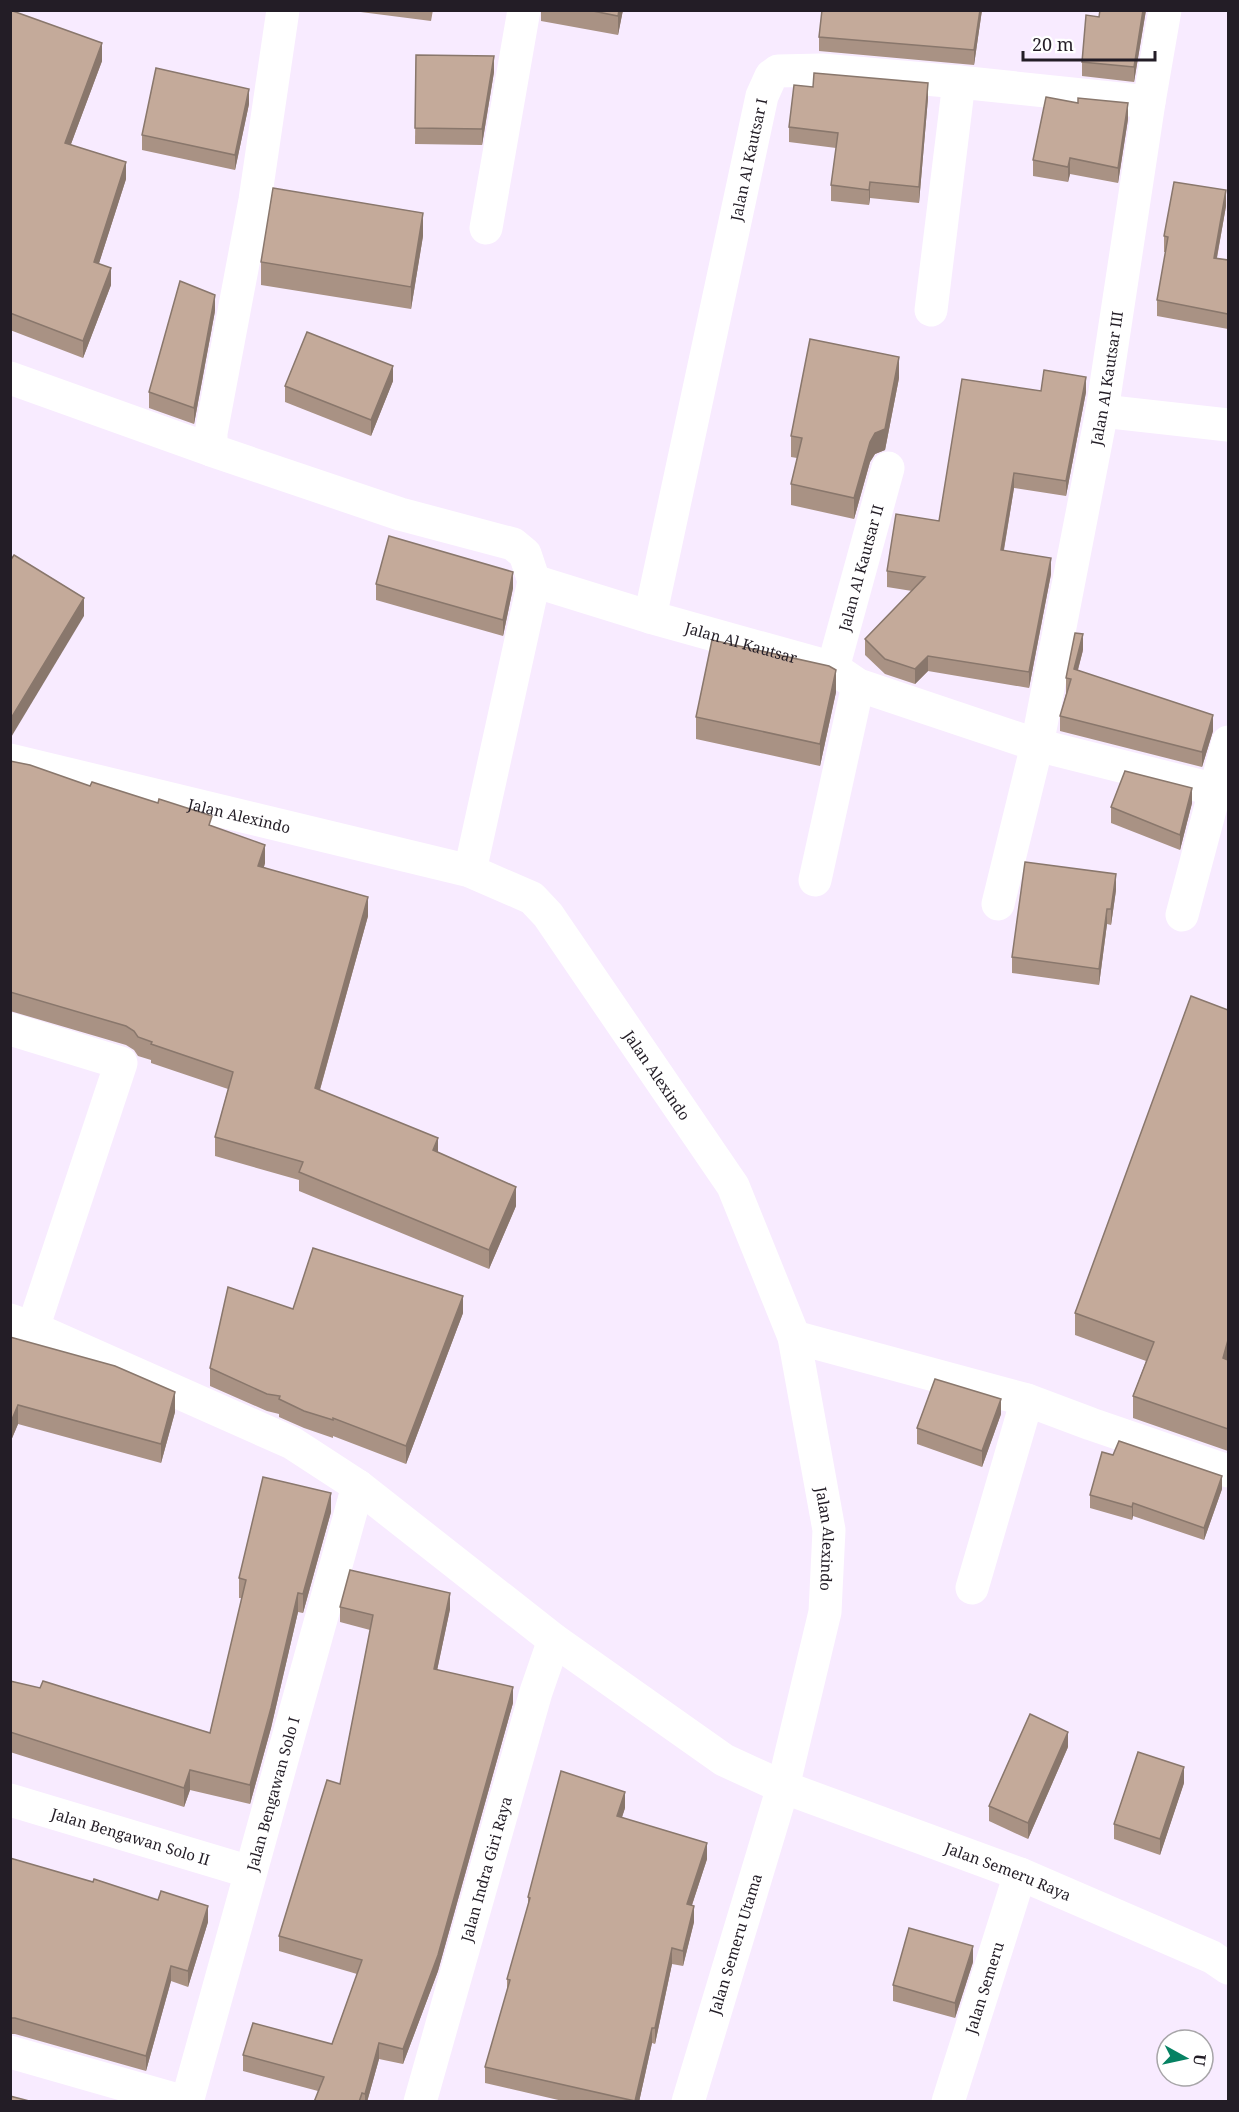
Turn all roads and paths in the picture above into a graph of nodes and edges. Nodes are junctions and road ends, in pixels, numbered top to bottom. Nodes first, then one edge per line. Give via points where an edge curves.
1 (283, 10) edge
2 (524, 10) edge
3 (1165, 10) edge
4 (958, 82) junction
5 (1149, 102) junction
6 (486, 228) dead end
7 (931, 310) dead end
8 (10, 378) edge
9 (1102, 411) junction
10 (1228, 425) edge
11 (211, 450) junction
12 (888, 468) dead end
13 (534, 581) junction
14 (650, 617) junction
15 (846, 676) junction
16 (1228, 742) edge
17 (1037, 745) junction
18 (10, 760) edge
19 (1223, 792) edge
20 (470, 871) junction
21 (815, 880) dead end
22 (998, 904) dead end
23 (1182, 915) dead end
24 (10, 1029) edge
25 (22, 1324) edge
26 (794, 1337) junction
27 (1027, 1400) junction
28 (1228, 1471) edge
29 (358, 1486) junction
30 (972, 1588) dead end
31 (554, 1640) junction
32 (783, 1787) junction
33 (10, 1800) edge
34 (250, 1872) junction
35 (1020, 1874) junction
36 (1228, 1968) edge
37 (10, 2052) edge
38 (956, 2098) edge
39 (186, 2102) edge
40 (420, 2102) edge
41 (688, 2102) edge

1 - 11 street via 255,200
2 - 6 street
3 - 5 street, Jalan Al Kautsar III
4 - 5 street, Jalan Al Kautsar I
4 - 7 street
4 - 14 street, Jalan Al Kautsar I via 822,70 782,70 771,76 762,96
5 - 9 street, Jalan Al Kautsar III
8 - 11 street
9 - 10 street
9 - 17 street, Jalan Al Kautsar III
11 - 13 street via 400,514 513,544 525,554
12 - 15 street, Jalan Al Kautsar II
13 - 14 street, Jalan Al Kautsar
13 - 20 street
14 - 15 street, Jalan Al Kautsar
15 - 17 street, Jalan Al Kautsar
15 - 21 street, Jalan Al Kautsar II
16 - 19 street
17 - 19 street, Jalan Al Kautsar
17 - 22 street, Jalan Al Kautsar III
18 - 20 street, Jalan Alexindo
19 - 23 street
20 - 26 street, Jalan Alexindo via 532,898 548,915 733,1186
24 - 25 street via 121,1063
25 - 29 street via 292,1443
26 - 27 street
26 - 32 street, Jalan Alexindo via 829,1530 825,1612
27 - 28 street
27 - 30 street
29 - 31 street
29 - 34 street, Jalan Bengawan Solo I
31 - 32 street via 724,1760
31 - 40 street, Jalan Indra Giri Raya
32 - 35 street, Jalan Semeru Raya
32 - 41 street, Jalan Semeru Utama
33 - 34 street, Jalan Bengawan Solo II
34 - 39 street, Jalan Bengawan Solo I
35 - 36 street, Jalan Semeru Raya via 1212,1957
35 - 38 street, Jalan Semeru
37 - 39 street

